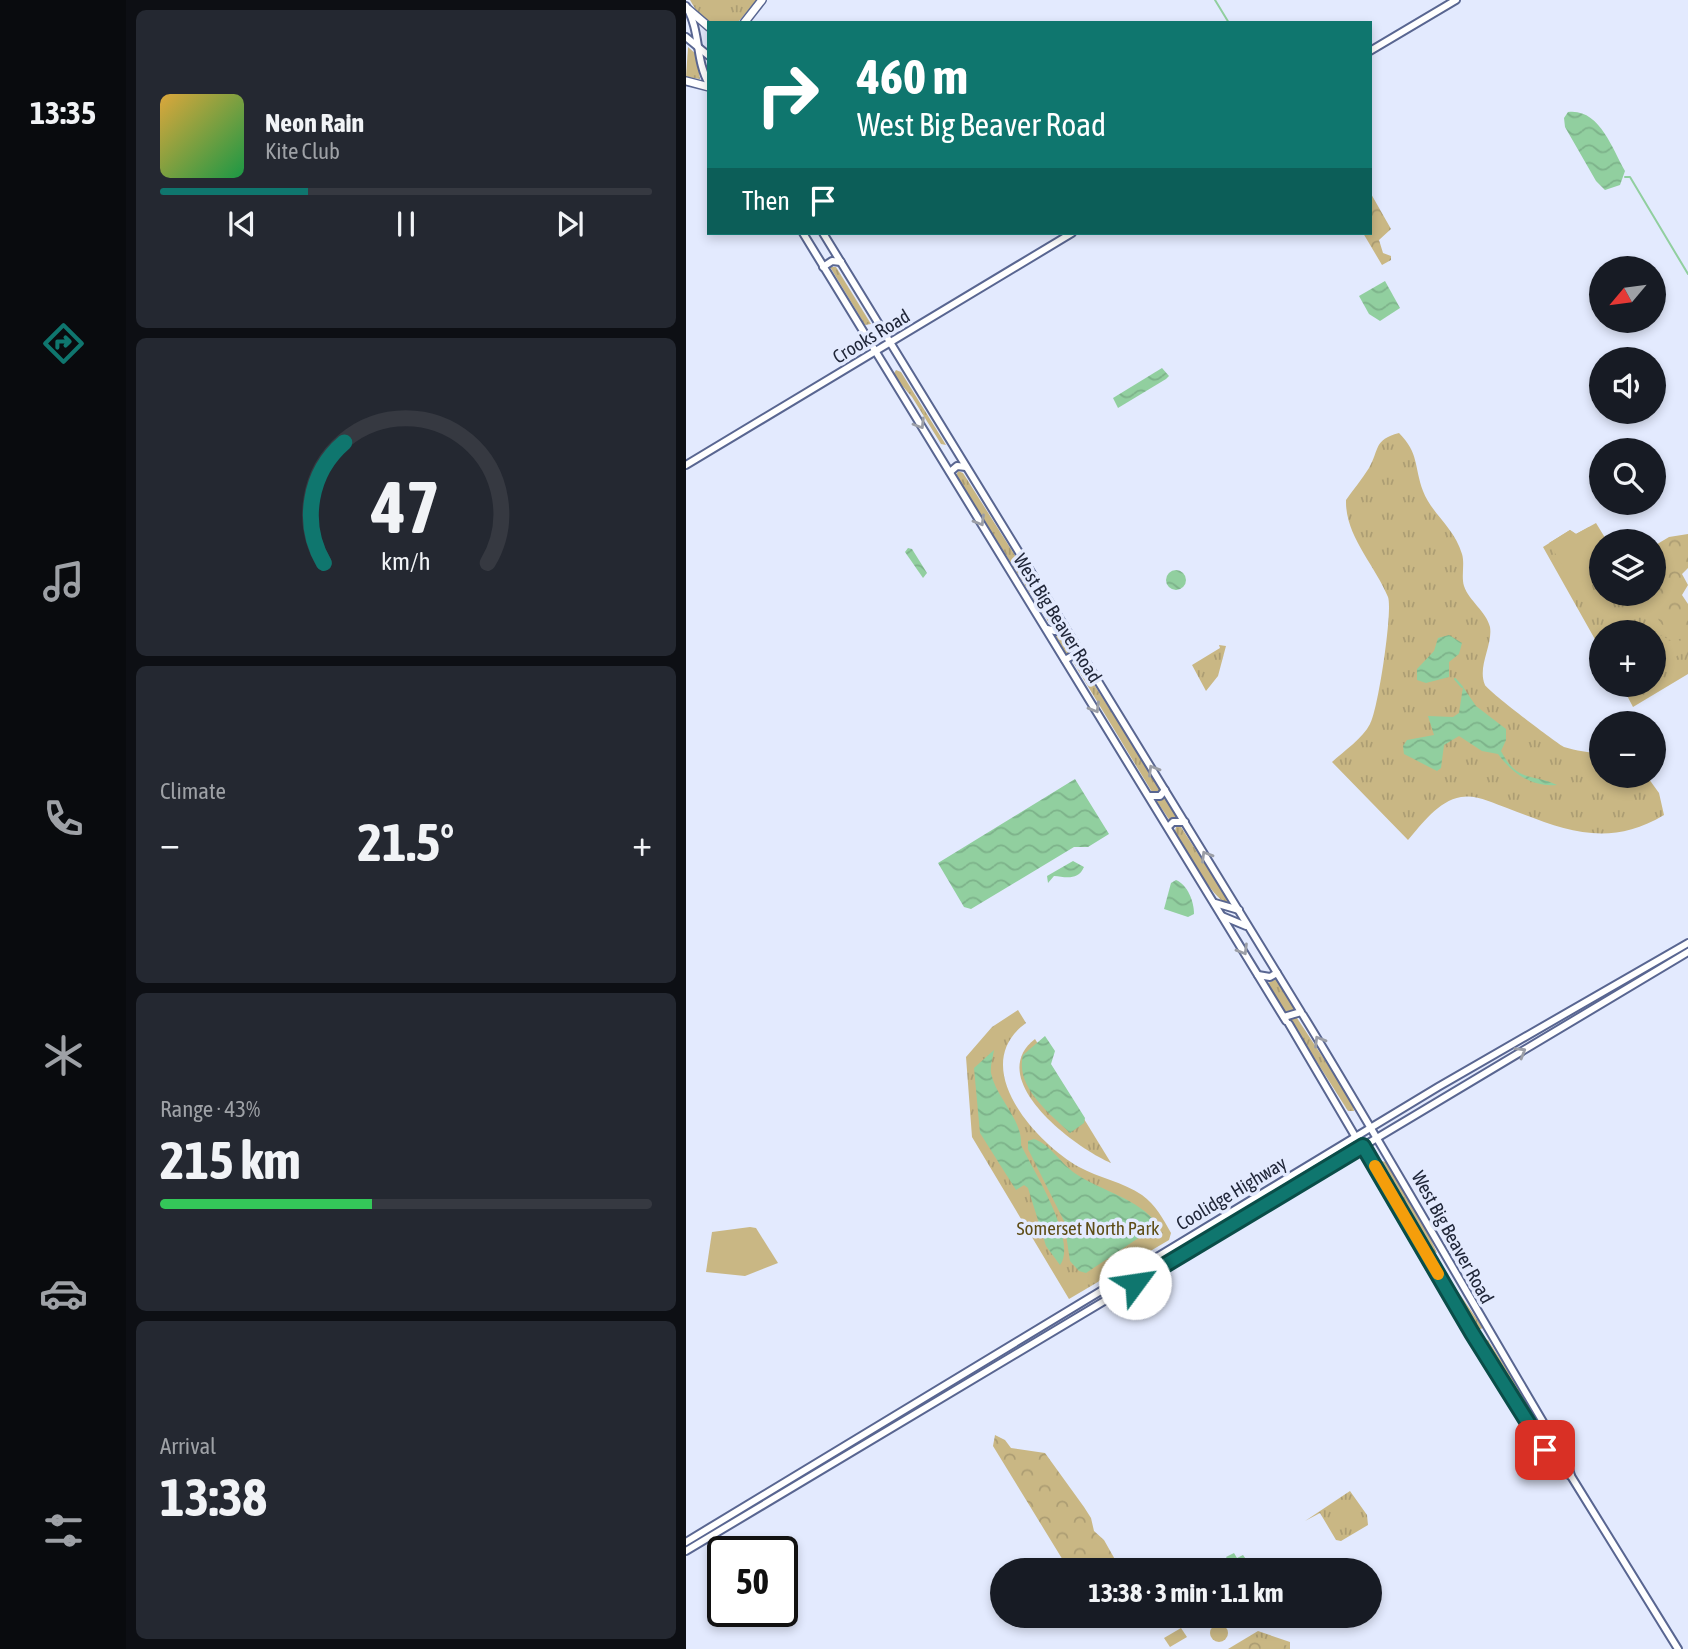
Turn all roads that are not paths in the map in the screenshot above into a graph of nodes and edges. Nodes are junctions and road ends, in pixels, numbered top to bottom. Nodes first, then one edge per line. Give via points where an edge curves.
1 (762, 0) edge
2 (1456, 0) edge
3 (687, 7) edge
4 (744, 21) edge
5 (707, 25) edge
6 (686, 37) edge
7 (700, 49) junction
8 (1372, 50) edge
9 (707, 54) edge
10 (707, 77) edge
11 (686, 81) edge
12 (707, 85) edge
13 (804, 235) edge
14 (824, 235) edge
15 (1069, 235) edge
16 (828, 242) junction
17 (811, 246) junction
18 (841, 262) junction
19 (823, 267) junction
20 (878, 323) junction
21 (861, 328) junction
22 (890, 344) junction
23 (876, 352) junction
24 (905, 367) junction
25 (887, 371) junction
26 (953, 446) junction
27 (935, 448) junction
28 (686, 465) edge
29 (966, 467) junction
30 (950, 472) junction
31 (1064, 625) junction
32 (1047, 629) junction
33 (1083, 656) junction
34 (1065, 660) junction
35 (1165, 790) junction
36 (1149, 796) junction
37 (1185, 822) junction
38 (1168, 827) junction
39 (1214, 902) junction
40 (1238, 910) junction
41 (1222, 916) junction
42 (1249, 928) junction
43 (1688, 943) edge
44 (1688, 952) edge
45 (1277, 973) junction
46 (1258, 975) junction
47 (1601, 995) junction
48 (1601, 1004) junction
49 (1302, 1014) junction
50 (1286, 1021) junction
51 (1468, 1069) junction
52 (1471, 1082) junction
53 (1408, 1105) junction
54 (1361, 1110) junction
55 (1412, 1115) junction
56 (1344, 1116) junction
57 (1371, 1127) junction
58 (1357, 1136) junction
59 (1377, 1137) junction
60 (1363, 1146) junction
61 (1391, 1159) junction
62 (1373, 1163) junction
63 (1308, 1164) junction
64 (1312, 1176) junction
65 (1268, 1188) junction
66 (1271, 1200) junction
67 (1244, 1203) junction
68 (1247, 1215) junction
69 (1444, 1253) junction
70 (1427, 1255) junction
71 (1454, 1274) junction
72 (1439, 1277) junction
73 (1071, 1310) junction
74 (1073, 1320) junction
75 (1051, 1322) junction
76 (1053, 1332) junction
77 (1489, 1334) junction
78 (1477, 1340) junction
79 (984, 1368) junction
80 (1553, 1438) junction
81 (1539, 1441) junction
82 (1571, 1476) junction
83 (686, 1542) edge
84 (686, 1551) edge
85 (1678, 1649) edge

1 - 4 highway
2 - 8 main road
3 - 5 highway
3 - 7 main road
6 - 7 main road
7 - 9 main road
7 - 10 main road
11 - 12 highway
13 - 17 main road, West Big Beaver Road
14 - 16 main road, West Big Beaver Road
15 - 22 main road, Crooks Road
16 - 17 main road via 820,248
16 - 18 main road, West Big Beaver Road
17 - 19 main road, West Big Beaver Road
18 - 19 main road
18 - 20 main road, West Big Beaver Road
19 - 21 main road, West Big Beaver Road
20 - 21 main road via 871,329
20 - 22 main road, West Big Beaver Road
21 - 23 main road, West Big Beaver Road
22 - 23 main road, Crooks Road
22 - 24 main road, West Big Beaver Road
23 - 25 main road, West Big Beaver Road
23 - 28 main road, Crooks Road
24 - 25 main road via 894,365
24 - 26 main road, West Big Beaver Road
25 -> 27 main road, West Big Beaver Road
26 - 27 main road via 945,451
26 - 29 main road, West Big Beaver Road
27 - 30 main road, West Big Beaver Road
29 - 30 main road via 957,466
29 - 31 main road, West Big Beaver Road
30 -> 32 main road, West Big Beaver Road
31 - 32 main road via 1055,631
31 - 33 main road, West Big Beaver Road
32 - 34 main road, West Big Beaver Road
33 - 34 main road via 1074,654
35 -> 33 main road, West Big Beaver Road
34 -> 36 main road, West Big Beaver Road
35 - 36 main road via 1160,796
35 - 37 main road, West Big Beaver Road
36 - 38 main road, West Big Beaver Road
37 - 38 main road
40 -> 37 main road, West Big Beaver Road
38 - 39 main road, West Big Beaver Road
39 - 40 main road
39 - 41 main road, West Big Beaver Road
40 - 42 main road, West Big Beaver Road
41 - 42 main road
41 -> 46 main road, West Big Beaver Road
42 - 45 main road, West Big Beaver Road
43 - 47 main road, Coolidge Highway
44 - 48 main road, Coolidge Highway
45 - 46 main road
45 - 49 main road, West Big Beaver Road
46 - 50 main road, West Big Beaver Road
47 - 48 main road
47 - 51 main road, Coolidge Highway
52 -> 48 main road, Coolidge Highway
49 - 50 main road
54 -> 49 main road, West Big Beaver Road
50 - 56 main road, West Big Beaver Road
51 - 52 main road
51 - 53 main road, Coolidge Highway
52 - 55 main road, Coolidge Highway
53 - 55 main road
53 - 57 main road, Coolidge Highway
54 - 56 main road
54 - 57 main road, West Big Beaver Road
55 - 59 main road, Coolidge Highway
56 - 58 main road, West Big Beaver Road
57 - 58 main road, Coolidge Highway
57 - 59 main road, West Big Beaver Road
58 - 60 main road, West Big Beaver Road
58 - 63 main road, Coolidge Highway
59 - 60 main road, Coolidge Highway
59 - 61 main road, West Big Beaver Road
60 - 62 main road, West Big Beaver Road
60 - 64 main road, Coolidge Highway
61 - 62 main road via 1381,1156
61 - 69 main road, West Big Beaver Road
62 - 70 main road, West Big Beaver Road
63 - 64 main road via 1314,1170
63 - 65 main road, Coolidge Highway
64 - 66 main road, Coolidge Highway
65 - 66 main road
65 - 67 main road, Coolidge Highway
66 - 68 main road, Coolidge Highway
67 - 68 main road
67 - 73 main road, Coolidge Highway
68 - 74 main road, Coolidge Highway
69 - 70 main road via 1437,1258
69 - 71 main road, West Big Beaver Road
70 - 72 main road, West Big Beaver Road
71 - 72 main road via 1445,1272
71 - 77 main road, West Big Beaver Road
72 - 78 main road, West Big Beaver Road
73 - 74 main road
73 - 75 main road, Coolidge Highway
74 - 76 main road, Coolidge Highway
75 - 76 main road
75 - 79 main road, Coolidge Highway
76 - 79 main road, Coolidge Highway
77 - 78 main road via 1480,1333
77 - 80 main road, West Big Beaver Road
78 - 81 main road, West Big Beaver Road
79 - 83 main road, Coolidge Highway
79 - 84 main road, Coolidge Highway
80 - 81 main road
80 - 82 main road, West Big Beaver Road
81 - 82 main road, West Big Beaver Road via 1559,1471
82 - 85 main road, West Big Beaver Road

